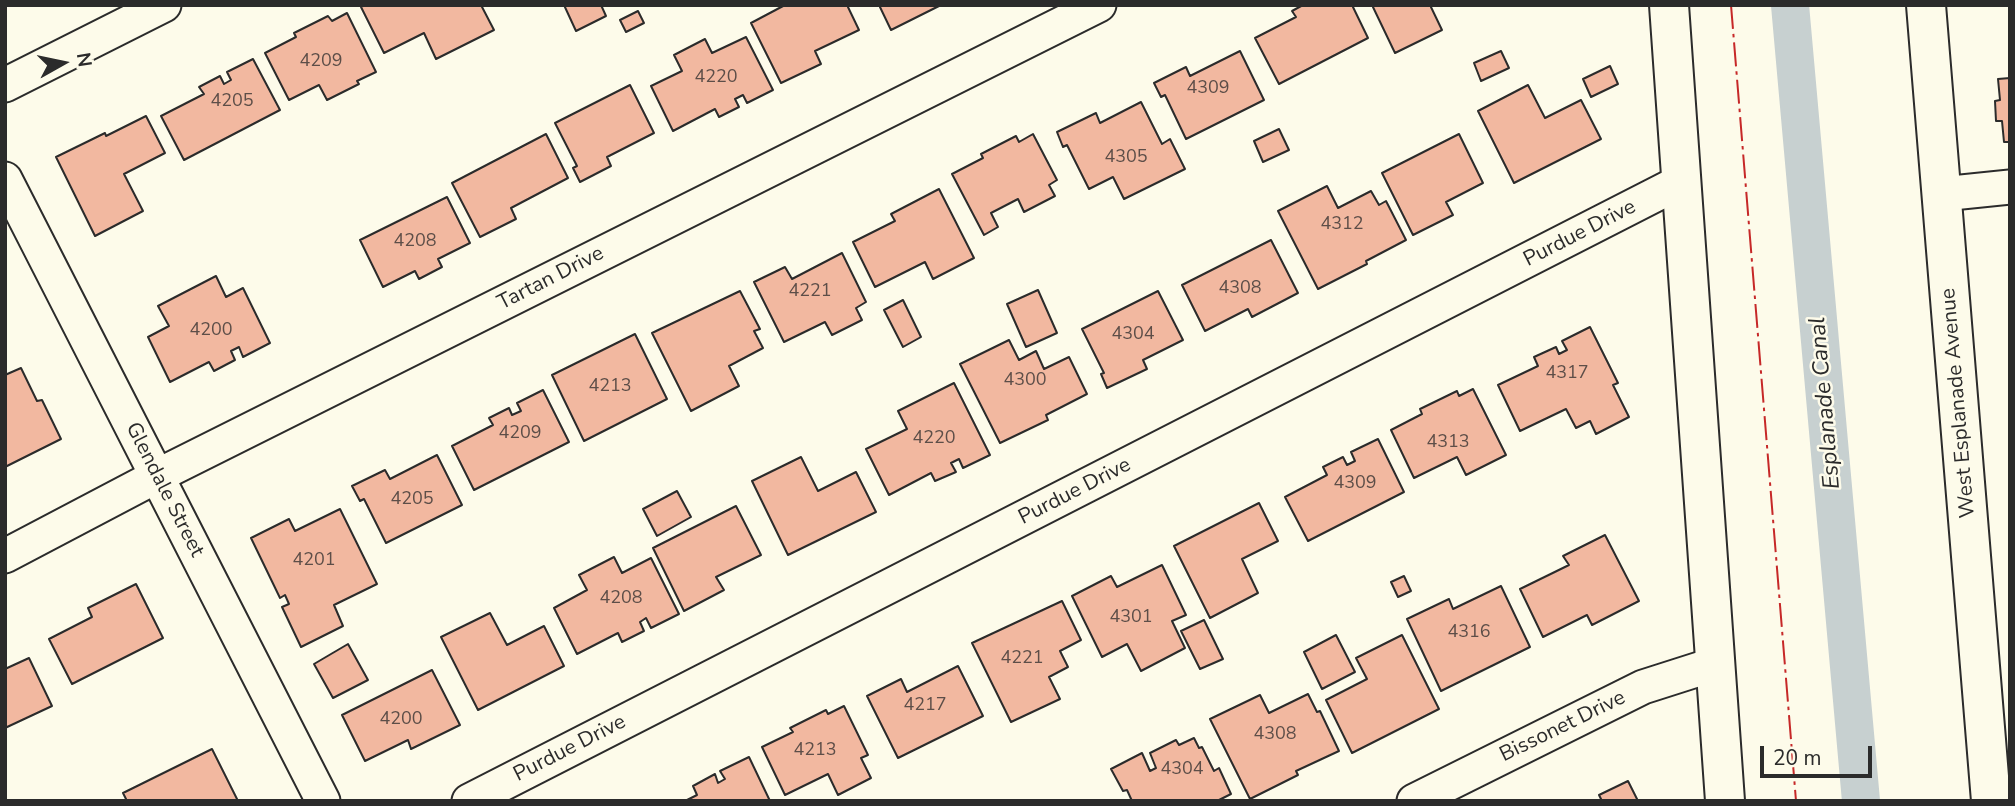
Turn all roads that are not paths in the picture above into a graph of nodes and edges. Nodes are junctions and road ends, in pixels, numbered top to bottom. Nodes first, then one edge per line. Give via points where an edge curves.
1 (164, 5) edge
2 (1099, 5) edge
3 (1669, 5) edge
4 (1926, 5) edge
5 (5, 85) edge
6 (5, 179) edge
7 (1680, 183) junction
8 (2010, 187) edge
9 (1942, 194) junction
10 (157, 476) junction
11 (5, 556) edge
12 (1715, 664) junction
13 (323, 801) edge
14 (469, 801) edge
15 (1414, 801) edge
16 (1725, 801) edge
17 (1991, 801) edge

1 - 5 street
2 - 10 street, Tartan Drive
3 - 7 main road
4 - 9 main road, West Esplanade Avenue
6 - 10 street, Glendale Street
7 - 12 main road
7 - 14 street, Purdue Drive
8 - 9 street
9 - 17 main road, West Esplanade Avenue
10 - 11 street, Tartan Drive
10 - 13 street, Glendale Street
12 - 15 street, Bissonet Drive via 1643,687
12 - 16 main road

